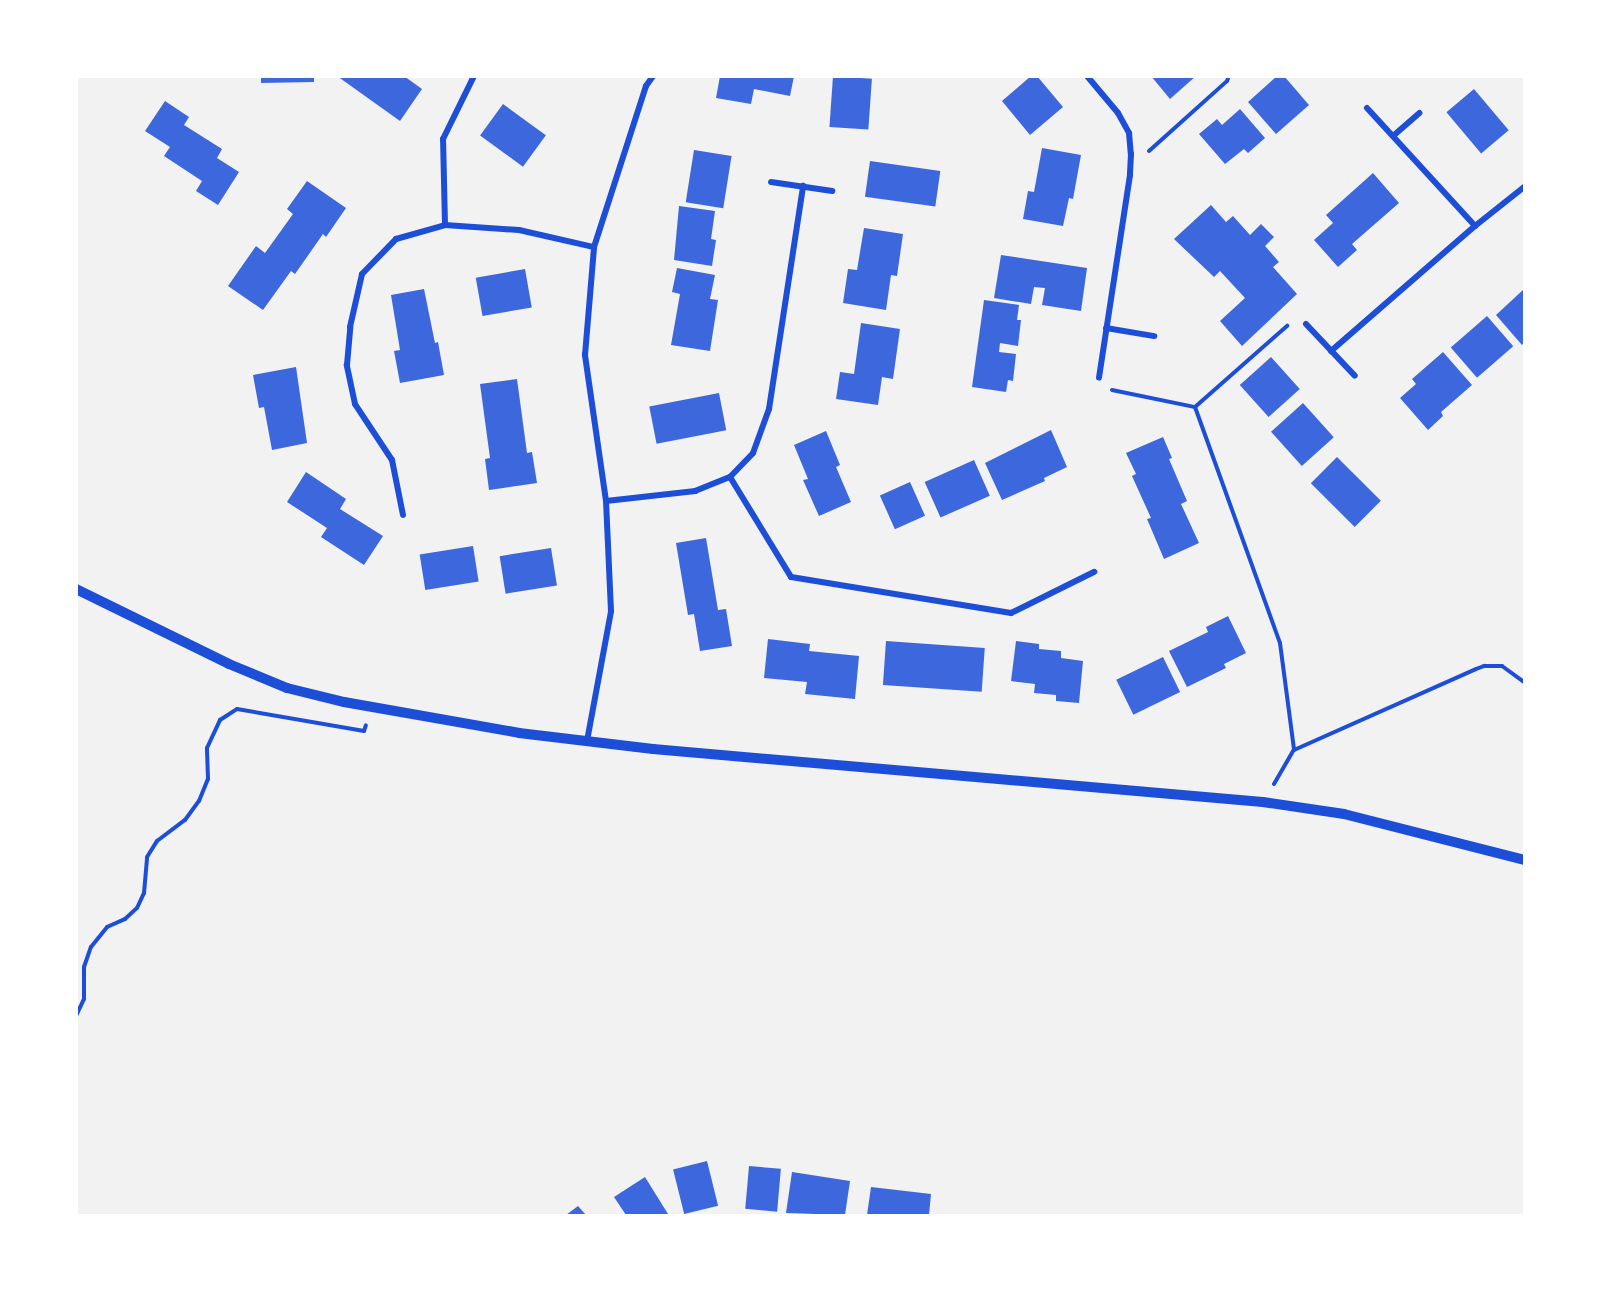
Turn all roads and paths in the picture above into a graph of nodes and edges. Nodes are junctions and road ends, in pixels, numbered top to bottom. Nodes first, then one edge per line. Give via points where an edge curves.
1 (653, 76) edge
2 (1087, 76) edge
3 (1229, 76) edge
4 (473, 77) edge
5 (1367, 108) dead end
6 (1419, 113) dead end
7 (1393, 136) junction
8 (1131, 154) junction
9 (771, 182) dead end
10 (802, 186) junction
11 (1524, 187) edge
12 (832, 191) dead end
13 (445, 225) junction
14 (1475, 226) junction
15 (594, 247) junction
16 (1306, 324) joint
17 (1106, 328) junction
18 (1154, 336) dead end
19 (1331, 351) junction
20 (1354, 376) dead end
21 (1099, 378) joint
22 (1195, 407) junction
23 (730, 477) junction
24 (606, 501) junction
25 (403, 516) dead end
26 (1094, 572) dead end
27 (76, 589) edge
28 (1524, 682) edge
29 (371, 707) junction
30 (587, 741) junction
31 (1294, 750) junction
32 (1263, 802) junction
33 (1524, 860) edge
34 (76, 1016) edge

1 - 15 street via 646,86
2 - 8 street via 1118,113 1129,133
3 - 8 path via 1149,151
4 - 13 street via 443,139
5 - 7 street
6 - 7 street
7 - 14 street
8 - 17 street
9 - 10 street
10 - 12 street
10 - 23 street via 769,409 753,453
11 - 14 street
13 - 15 street via 519,230
13 - 25 street via 396,239 362,274 350,327 347,365 355,404 392,460
14 - 19 street
15 - 24 street via 585,355
16 - 19 street
16 - 22 path via 1285,327
17 - 18 street
17 - 21 street
19 - 20 street
21 - 22 path via 1114,393
22 - 31 path via 1280,643
23 - 24 street via 695,491
23 - 26 street via 791,577 1011,613
24 - 30 street via 610,611
27 - 29 street via 287,688
28 - 31 path via 1502,666 1484,666
29 - 30 street
29 - 34 path via 364,732 237,709 220,720 207,748 208,779 199,801 185,820 157,841 147,858 144,893 137,908 107,927 91,947 84,967 84,999
30 - 32 street
31 - 32 path
32 - 33 street via 1344,814

